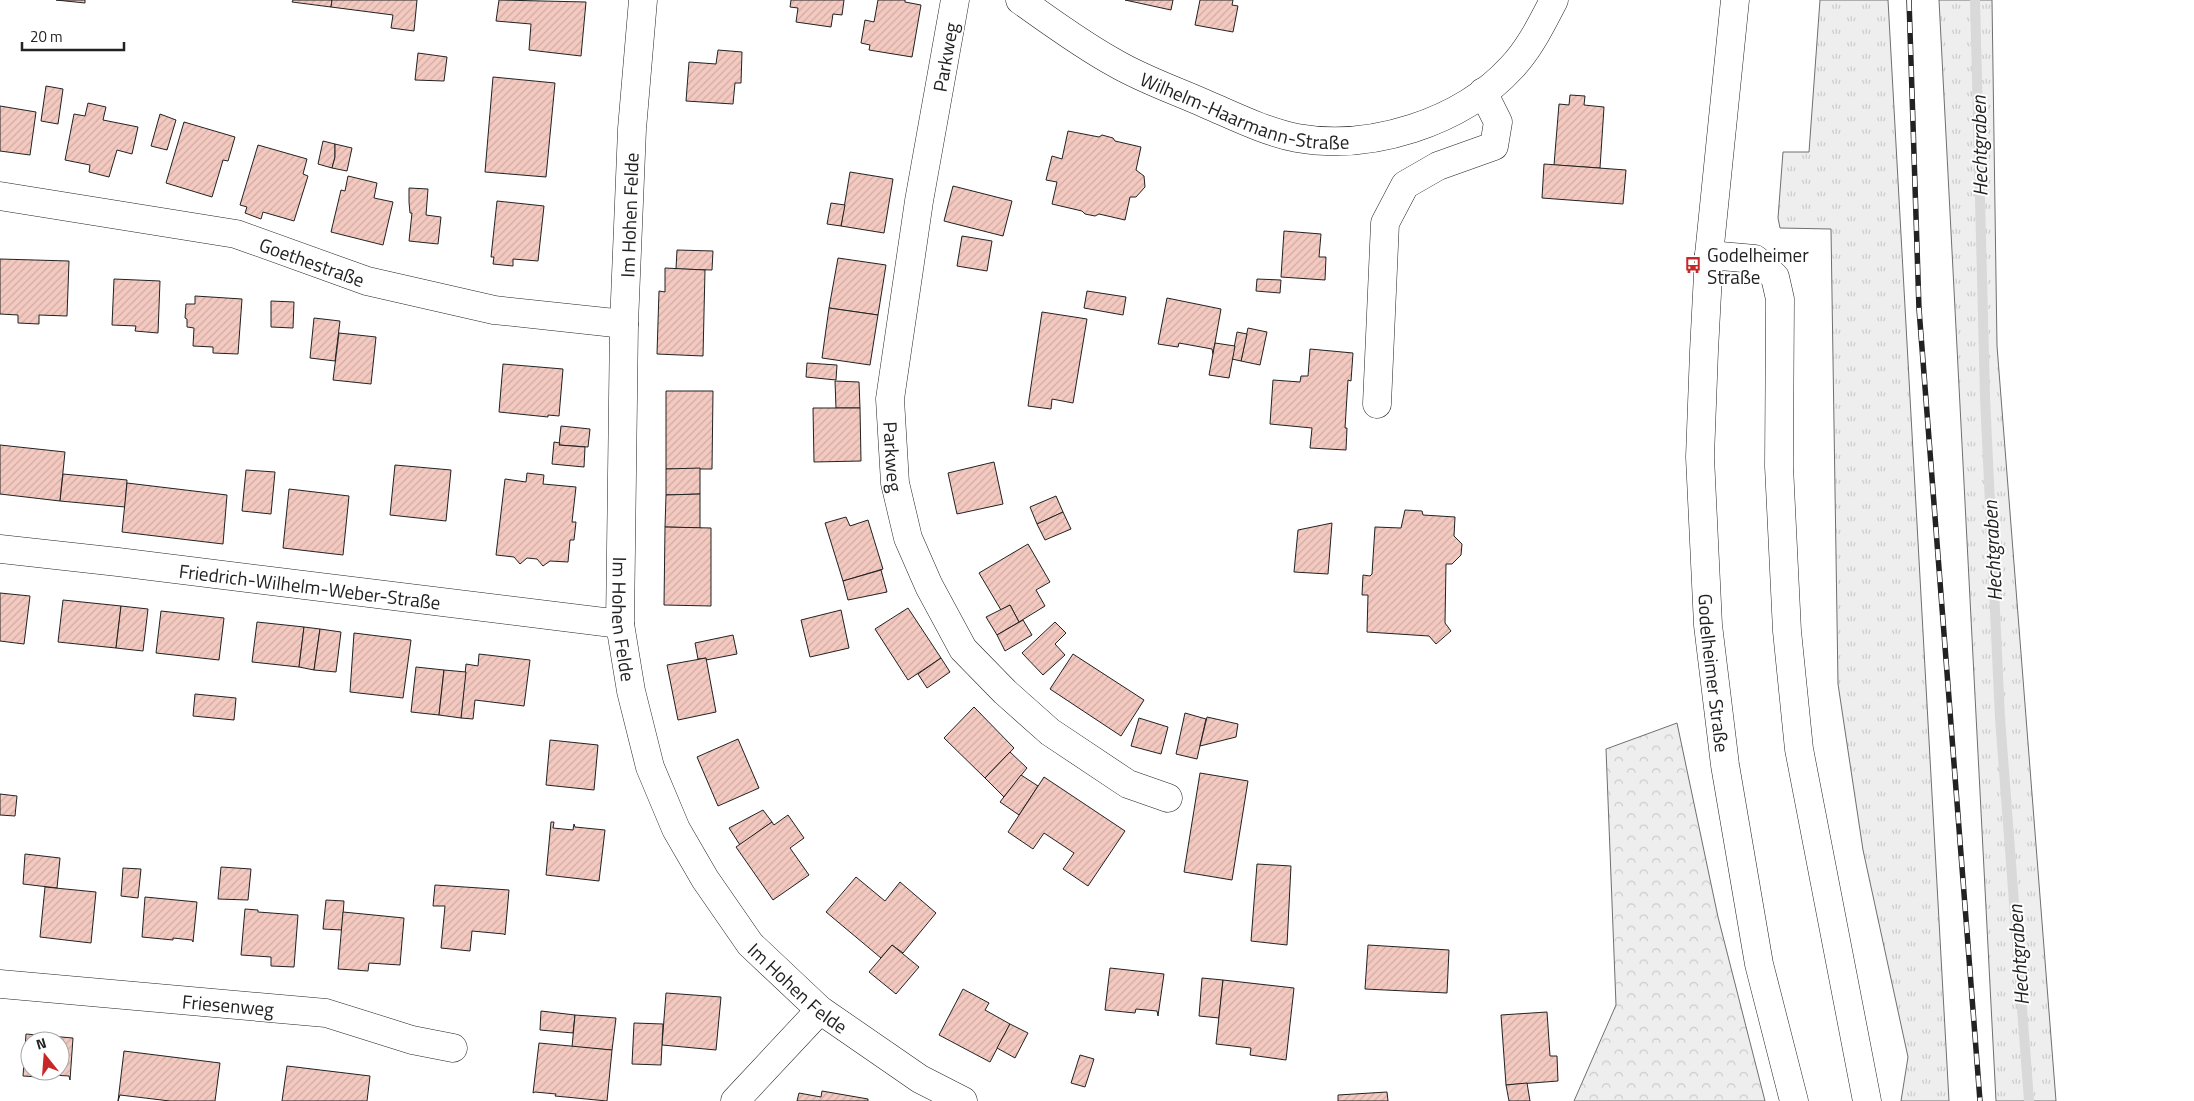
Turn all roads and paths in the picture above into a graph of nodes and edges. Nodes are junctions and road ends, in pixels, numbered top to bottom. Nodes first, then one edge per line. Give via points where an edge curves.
1 (643, 0) edge
2 (955, 0) edge
3 (1020, 0) edge
4 (1554, 0) edge
5 (1735, 0) edge
6 (1483, 92) junction
7 (0, 196) edge
8 (1709, 255) junction
9 (624, 324) junction
10 (1377, 404) dead end
11 (0, 550) edge
12 (620, 624) junction
13 (1168, 798) dead end
14 (0, 984) edge
15 (820, 1010) junction
16 (453, 1048) dead end
17 (735, 1101) edge
18 (963, 1101) edge
19 (1794, 1101) edge
20 (1867, 1101) edge

1 - 9 street, Im Hohen Felde via 632,129
2 - 13 street, Parkweg via 919,201 890,399 895,483 908,538 929,586 964,649 1005,692 1050,732 1128,784
3 - 6 street, Wilhelm-Haarmann-Straße via 1116,64 1245,121 1296,138 1335,142 1387,137 1441,118
4 - 6 street, Wilhelm-Haarmann-Straße via 1536,34 1512,67
5 - 8 street, Godelheimer Straße
6 - 10 street via 1498,122 1494,146 1438,166 1405,185 1385,223
7 - 9 street, Goethestraße via 236,234 367,281 494,310
8 - 19 street, Godelheimer Straße via 1700,457 1708,625 1725,765 1759,964
8 - 20 street via 1755,259 1775,277 1780,299 1779,466 1788,640 1800,748
9 - 12 street, Im Hohen Felde
11 - 12 street, Friedrich-Wilhelm-Weber-Straße
12 - 15 street, Im Hohen Felde via 631,691 650,767 676,829 750,944
14 - 16 street, Friesenweg via 326,1014 412,1040
15 - 17 street
15 - 18 street, Im Hohen Felde via 920,1078

